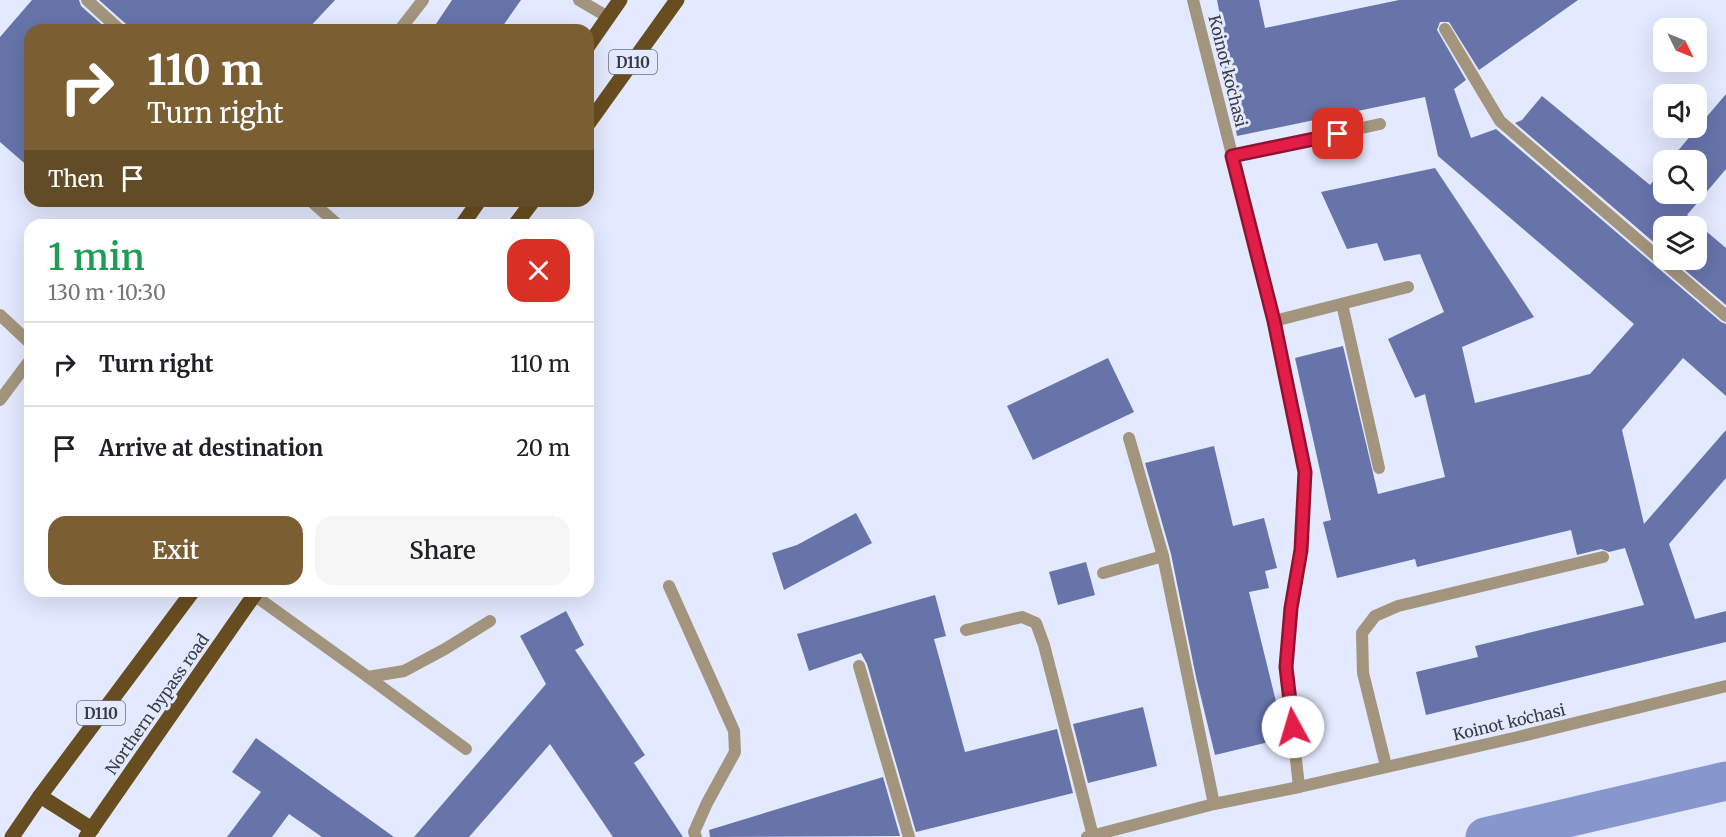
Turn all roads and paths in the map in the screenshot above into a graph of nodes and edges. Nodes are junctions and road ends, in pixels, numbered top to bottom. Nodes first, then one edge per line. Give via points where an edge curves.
1 (87, 0) edge
2 (423, 0) edge
3 (579, 0) edge
4 (620, 0) edge
5 (677, 0) edge
6 (1193, 0) edge
7 (608, 17) junction
8 (113, 24) edge
9 (404, 24) edge
10 (1445, 29) dead end
11 (594, 37) edge
12 (594, 116) edge
13 (1380, 124) dead end
14 (1232, 156) junction
15 (318, 207) edge
16 (331, 219) edge
17 (1408, 287) dead end
18 (1342, 304) junction
19 (0, 315) edge
20 (1726, 316) edge
21 (1274, 321) junction
22 (24, 337) edge
23 (24, 368) edge
24 (0, 400) edge
25 (1129, 438) dead end
26 (1379, 468) dead end
27 (1163, 556) junction
28 (1603, 557) dead end
29 (1103, 573) dead end
30 (669, 586) dead end
31 (188, 597) edge
32 (253, 597) edge
33 (261, 597) edge
34 (490, 621) dead end
35 (966, 630) dead end
36 (859, 666) dead end
37 (368, 677) junction
38 (1726, 686) edge
39 (466, 749) dead end
40 (1386, 766) junction
41 (1299, 787) junction
42 (40, 796) junction
43 (1214, 804) junction
44 (89, 833) edge
45 (1090, 836) edge
46 (12, 837) edge
47 (696, 837) edge
48 (909, 837) edge

1 - 8 street
2 - 9 street
3 - 7 street
4 - 7 main road, D110
5 - 12 main road, D110
6 - 14 street, Koinot koʻchasi
7 - 11 main road, D110
10 - 20 street via 1500,122
13 - 14 street
14 - 21 street, Koinot koʻchasi
15 - 16 street
17 - 18 street
18 - 21 street
18 - 26 street
19 - 22 street
21 - 41 street, Koinot koʻchasi via 1305,472 1301,550 1286,667
23 - 24 street
25 - 27 street
27 - 29 street
27 - 43 street
28 - 40 street via 1398,606 1375,616 1362,633 1363,673
30 - 47 street via 734,731 735,752 707,803 694,832
31 - 42 main road, D110
32 - 44 main road, Northern bypass road
33 - 37 street
34 - 37 street via 404,671
35 - 45 street via 1022,617 1036,623
36 - 48 street
37 - 39 street
38 - 40 street, Koinot koʻchasi
40 - 41 street, Koinot koʻchasi
41 - 43 street, Koinot koʻchasi
42 - 44 main road
42 - 46 main road, D110
43 - 45 street, Koinot koʻchasi

